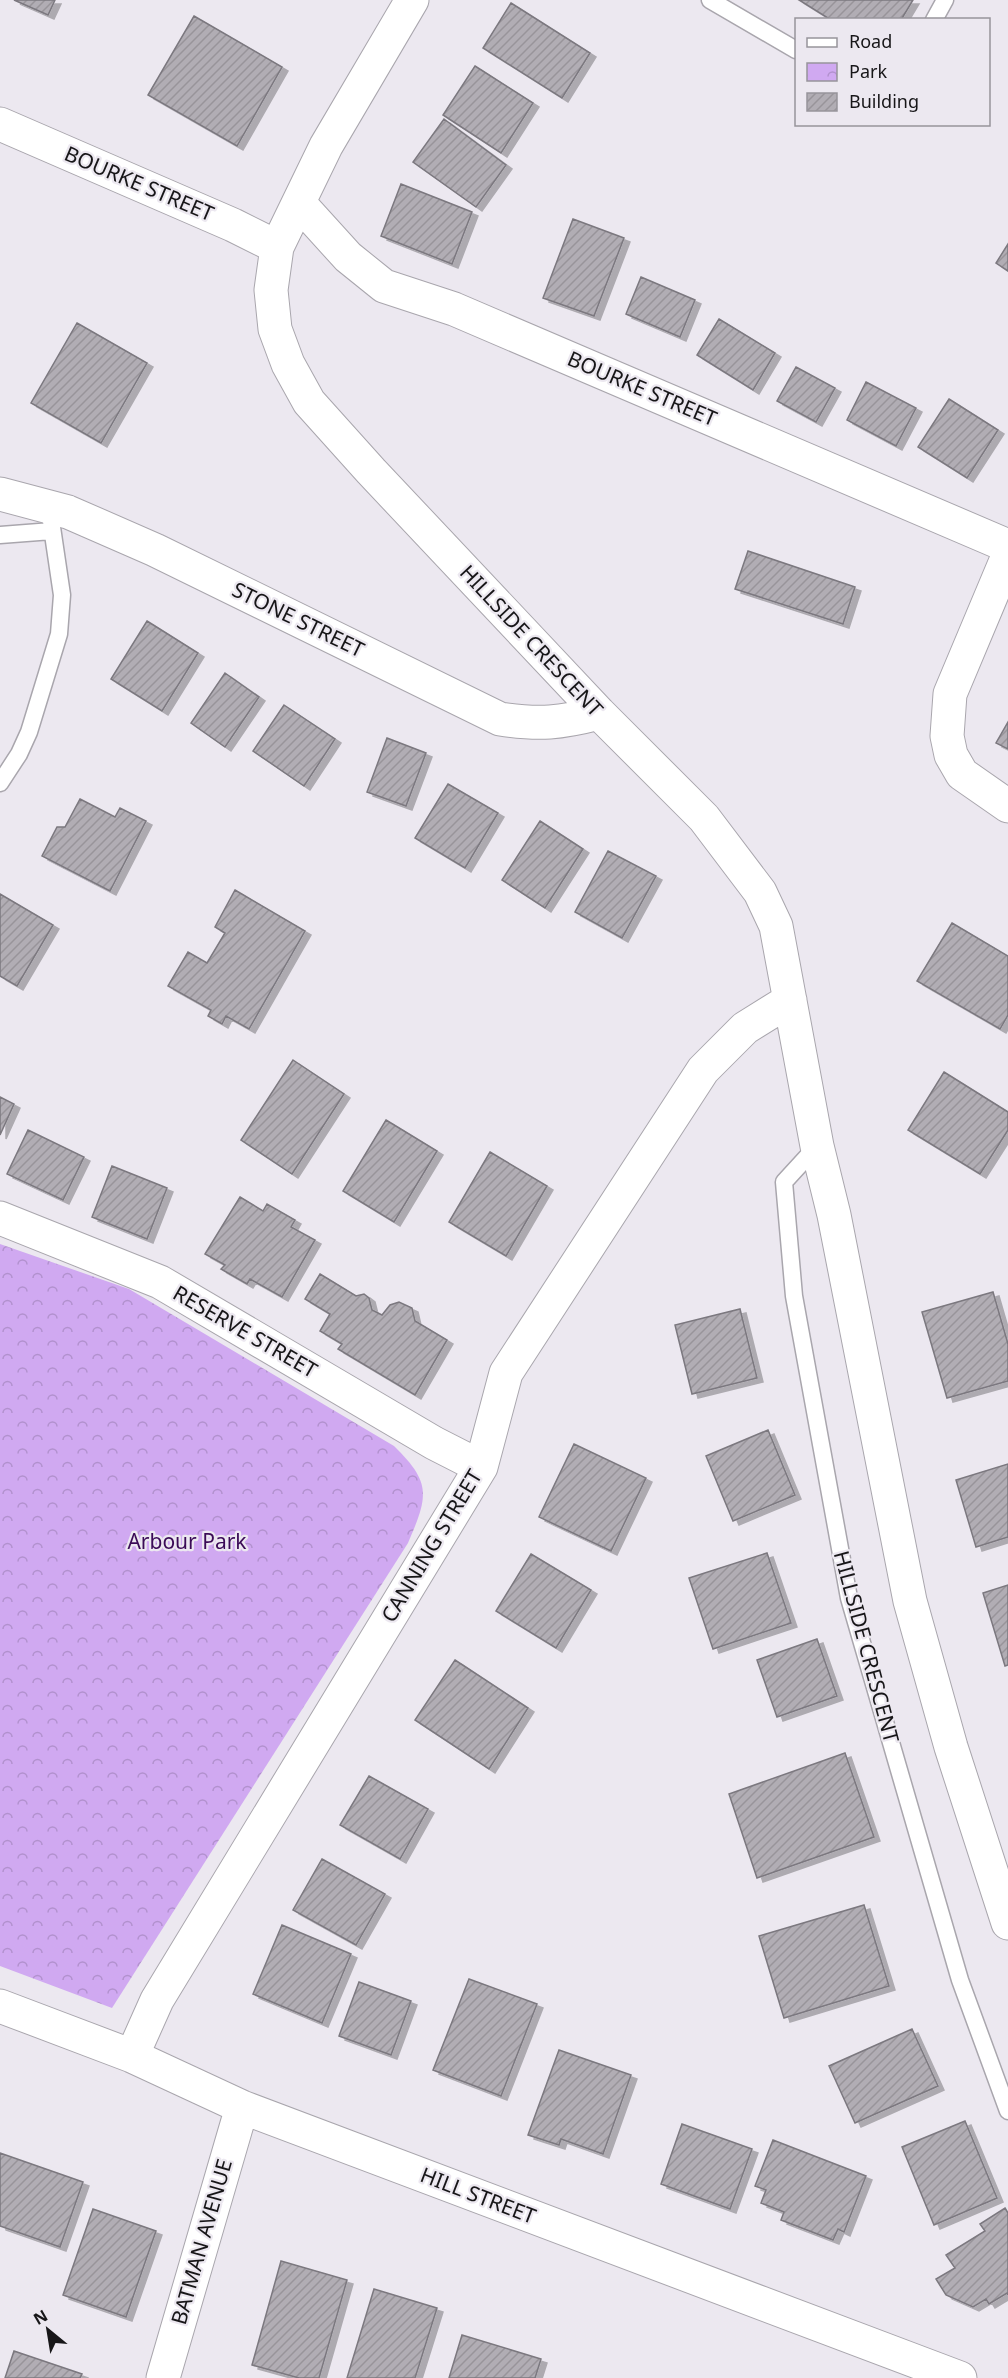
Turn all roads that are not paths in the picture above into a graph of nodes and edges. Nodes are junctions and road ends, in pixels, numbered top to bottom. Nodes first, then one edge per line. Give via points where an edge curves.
1 (412, 0) edge
2 (710, 0) edge
3 (945, 0) edge
4 (935, 18) edge
5 (795, 49) edge
6 (0, 124) edge
7 (298, 203) junction
8 (277, 247) junction
9 (0, 494) edge
10 (51, 519) junction
11 (0, 535) edge
12 (1008, 546) edge
13 (1008, 556) edge
14 (599, 713) junction
15 (0, 783) edge
16 (1008, 806) edge
17 (790, 1000) junction
18 (817, 1146) junction
19 (0, 1218) edge
20 (481, 1467) junction
21 (1008, 1923) edge
22 (0, 2006) edge
23 (132, 2056) junction
24 (242, 2107) junction
25 (1008, 2111) edge
26 (164, 2378) edge
27 (960, 2378) edge

1 - 7 street, HILLSIDE CRESCENT via 326,146
2 - 5 lane
3 - 4 lane
6 - 8 street, BOURKE STREET
7 - 8 street, HILLSIDE CRESCENT
7 - 12 street, BOURKE STREET via 348,257 384,286 454,309
8 - 14 street, HILLSIDE CRESCENT via 271,290 275,329 309,402
9 - 10 street, STONE STREET
10 - 11 lane
10 - 14 street, STONE STREET via 155,550 500,719 560,723
10 - 15 lane via 62,595 59,634 29,732 20,754
13 - 16 street via 950,694 946,736 962,774
14 - 17 street, HILLSIDE CRESCENT via 704,818 760,892 776,926
17 - 18 street, HILLSIDE CRESCENT
17 - 20 street, CANNING STREET via 745,1028 703,1070 506,1373
18 - 21 street, HILLSIDE CRESCENT via 910,1601 951,1747
18 - 25 lane, HILLSIDE CRESCENT via 784,1182 794,1296 849,1598 960,1980
19 - 20 street, RESERVE STREET via 160,1282
20 - 23 street, CANNING STREET via 157,2000
22 - 23 street, HILL STREET
23 - 24 street, HILL STREET
24 - 26 street, BATMAN AVENUE
24 - 27 street, HILL STREET

